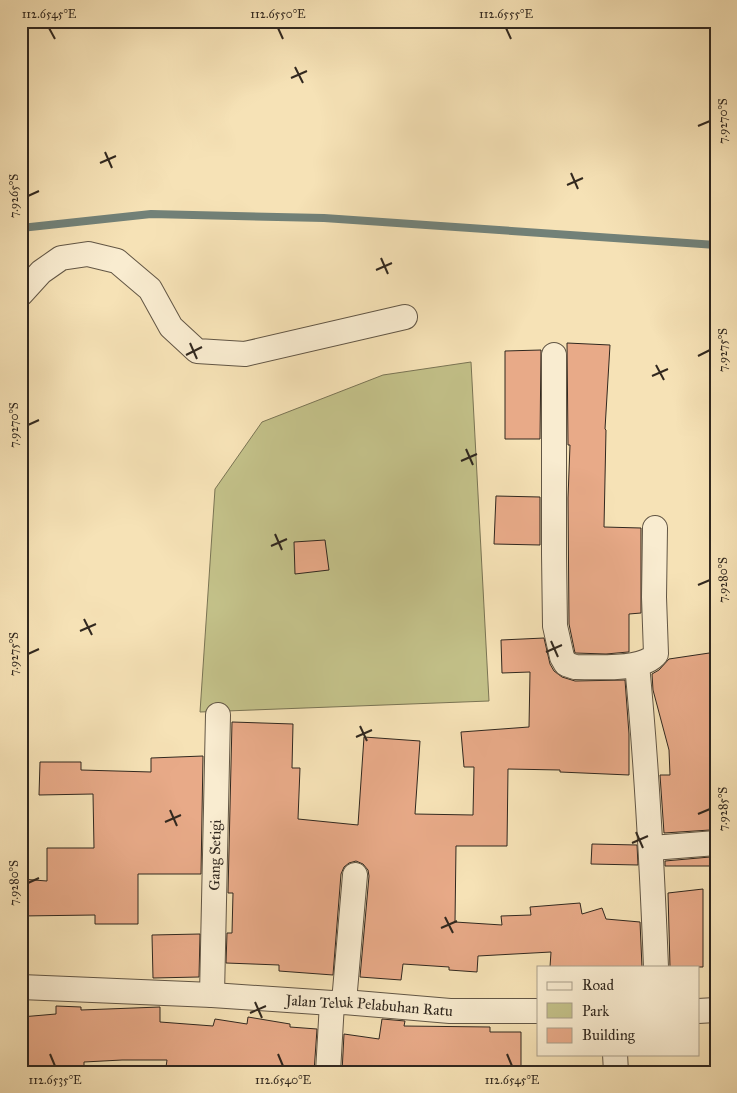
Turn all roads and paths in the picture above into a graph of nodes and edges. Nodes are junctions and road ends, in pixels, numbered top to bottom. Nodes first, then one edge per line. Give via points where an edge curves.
1 (21, 294) edge
2 (405, 318) dead end
3 (554, 354) dead end
4 (655, 528) dead end
5 (637, 665) junction
6 (218, 715) dead end
7 (716, 843) edge
8 (652, 848) junction
9 (355, 875) dead end
10 (656, 966) edge
11 (21, 987) edge
12 (212, 995) junction
13 (338, 1002) junction
14 (716, 1010) edge
15 (537, 1011) edge
16 (700, 1011) edge
17 (616, 1056) edge
18 (328, 1072) edge
19 (616, 1072) edge

1 - 2 street via 41,272 62,258 88,254 117,261 150,289 171,327 197,351 245,354
3 - 5 street via 555,599 562,657 566,664 575,667
4 - 5 street via 657,651 650,660
5 - 8 street
6 - 12 street, Gang Setigi
7 - 8 street
8 - 10 street
9 - 13 street
11 - 12 street, Jalan Teluk Pelabuhan Ratu
12 - 13 street, Jalan Teluk Pelabuhan Ratu
13 - 15 street, Jalan Teluk Pelabuhan Ratu via 450,1010
13 - 18 street
14 - 16 street
17 - 19 street

